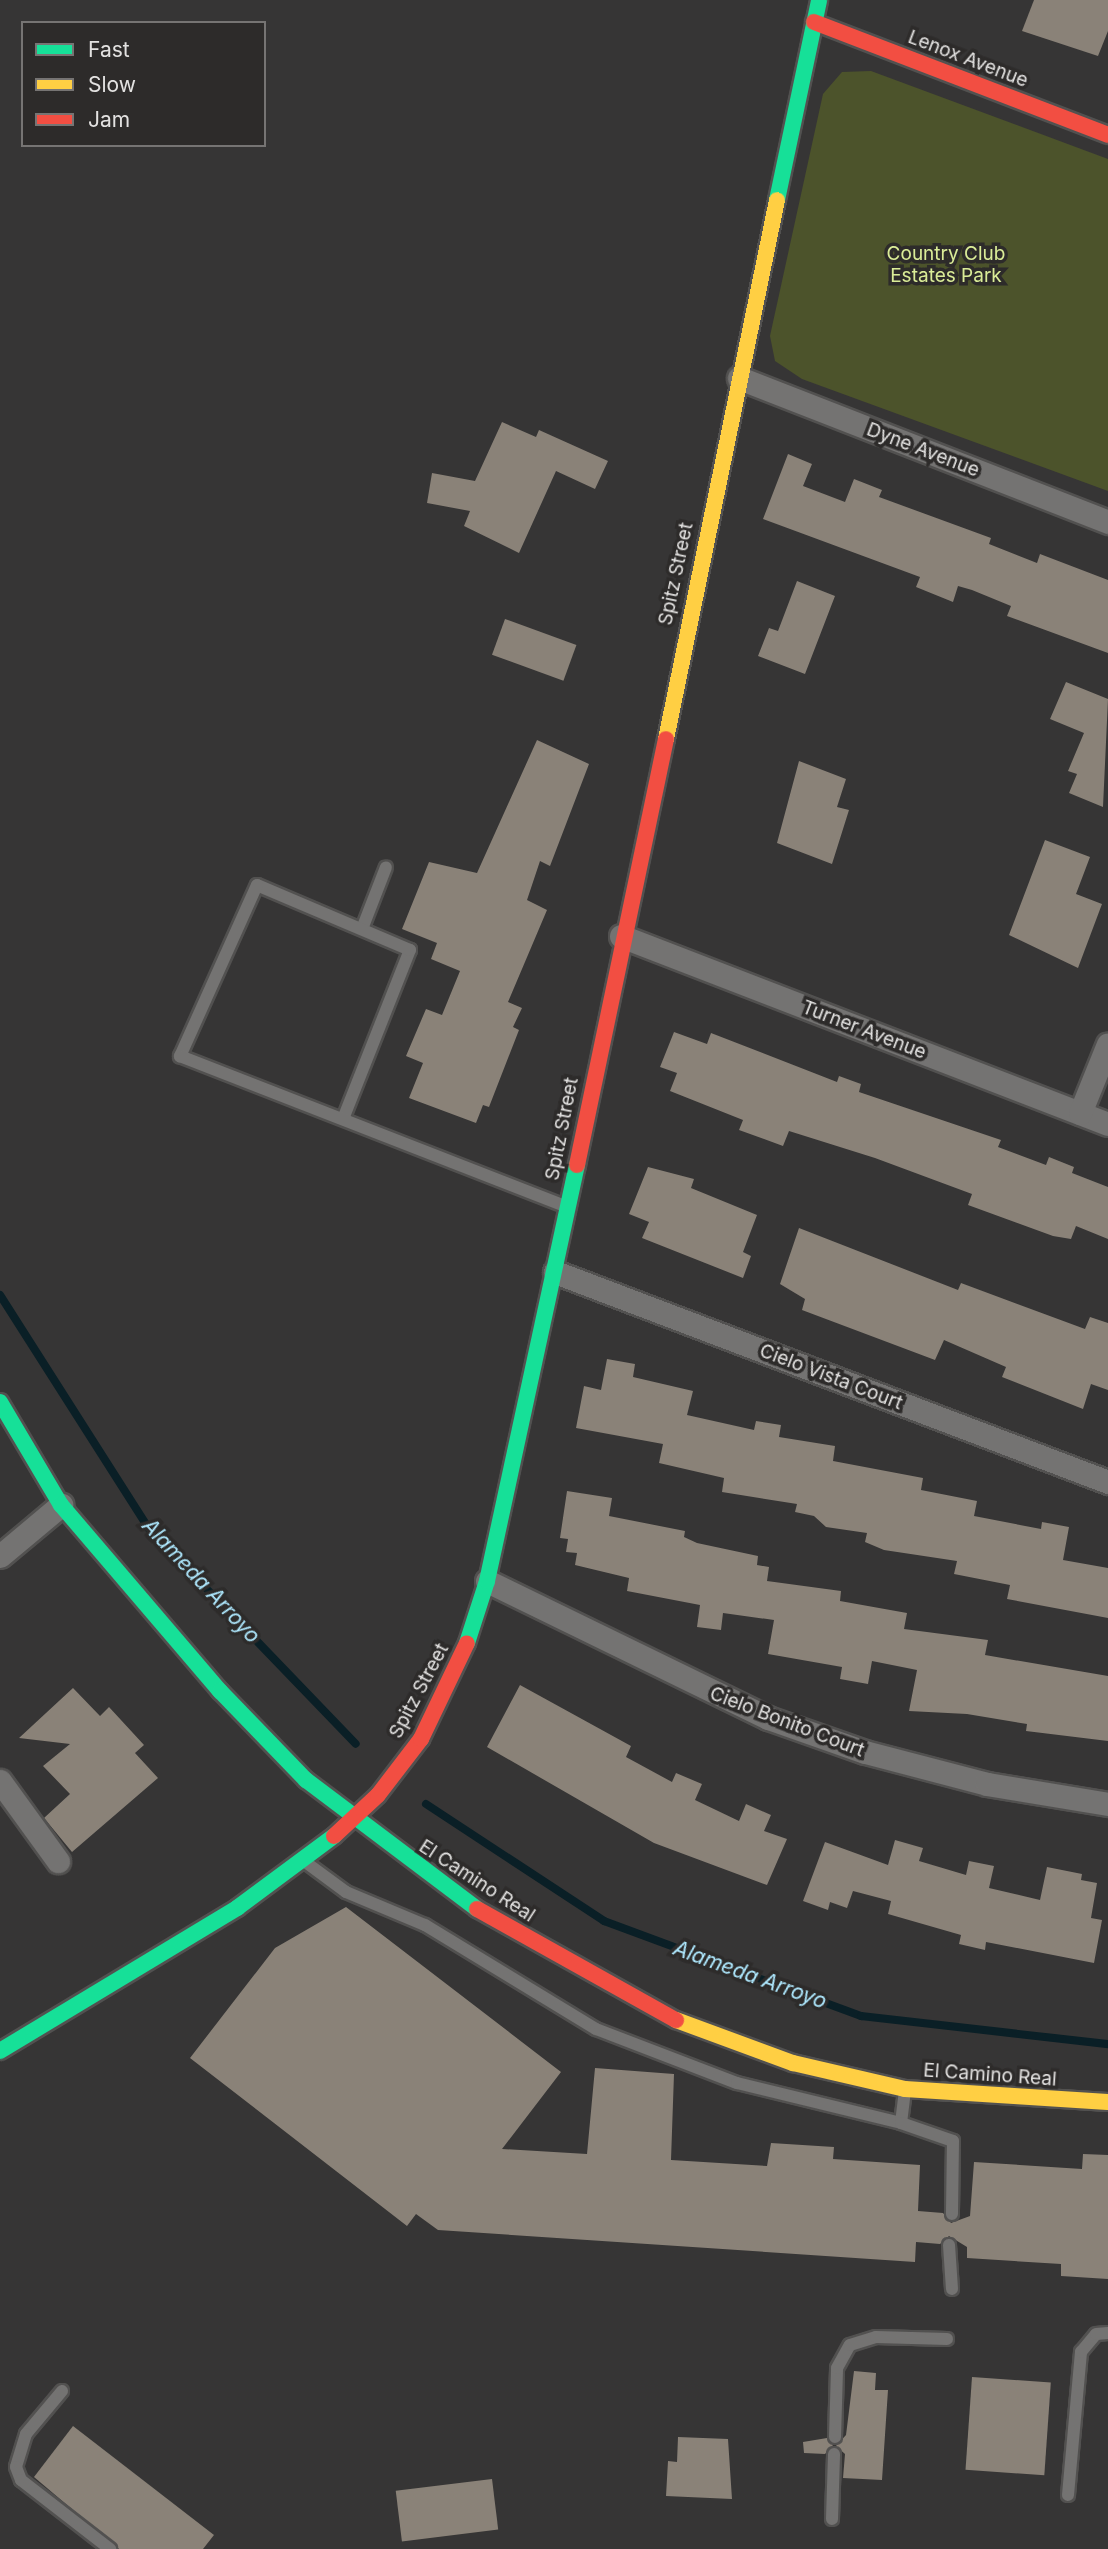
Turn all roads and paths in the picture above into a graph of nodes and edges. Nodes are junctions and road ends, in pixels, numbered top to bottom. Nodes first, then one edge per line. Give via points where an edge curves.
1 (819, 0) edge
2 (814, 22) junction
3 (1108, 135) edge
4 (739, 378) junction
5 (1108, 522) edge
6 (386, 867) dead end
7 (362, 929) junction
8 (621, 936) junction
9 (1108, 1044) edge
10 (1080, 1113) junction
11 (343, 1119) junction
12 (1108, 1124) edge
13 (568, 1207) junction
14 (555, 1272) junction
15 (0, 1402) edge
16 (1108, 1482) edge
17 (61, 1505) junction
18 (0, 1556) edge
19 (487, 1581) junction
20 (0, 1781) edge
21 (1108, 1804) edge
22 (352, 1818) junction
23 (58, 1861) dead end
24 (304, 1861) junction
25 (0, 2051) edge
26 (905, 2090) junction
27 (1108, 2102) edge
28 (901, 2123) junction
29 (951, 2214) dead end
30 (949, 2245) dead end
31 (952, 2289) dead end
32 (1108, 2333) edge
33 (947, 2339) dead end
34 (62, 2391) dead end
35 (835, 2437) dead end
36 (834, 2454) dead end
37 (1068, 2495) dead end
38 (832, 2519) dead end
39 (110, 2549) edge

1 - 2 street, Spitz Street
2 - 3 street, Lenox Avenue
2 - 4 street, Spitz Street
4 - 5 street, Dyne Avenue
4 - 8 street, Spitz Street
6 - 7 lane
7 - 11 lane via 410,950
7 - 11 lane via 257,885 180,1056
8 - 10 street, Turner Avenue
8 - 13 street, Spitz Street
9 - 10 street
10 - 12 street, Turner Avenue
11 - 13 lane
13 - 14 street, Spitz Street
14 - 16 street, Cielo Vista Court
14 - 19 street, Spitz Street
15 - 17 street, El Camino Real
17 - 18 street
17 - 22 street, El Camino Real via 220,1691
19 - 21 street, Cielo Bonito Court via 768,1718 865,1752 987,1784
19 - 22 street, Spitz Street via 461,1662 421,1739
20 - 23 street
22 - 24 street, Spitz Street
22 - 26 street, El Camino Real via 491,1919 682,2023 793,2063
24 - 25 street, Spitz Street via 119,1982
24 - 28 lane via 346,1892 425,1924 596,2029 737,2083
26 - 27 street, El Camino Real
26 - 28 lane
28 - 29 lane via 953,2141
30 - 31 lane
32 - 37 lane via 1096,2334 1081,2352
33 - 35 lane via 876,2337 850,2345 837,2368
34 - 39 lane via 26,2434 16,2467 21,2480
36 - 38 lane

